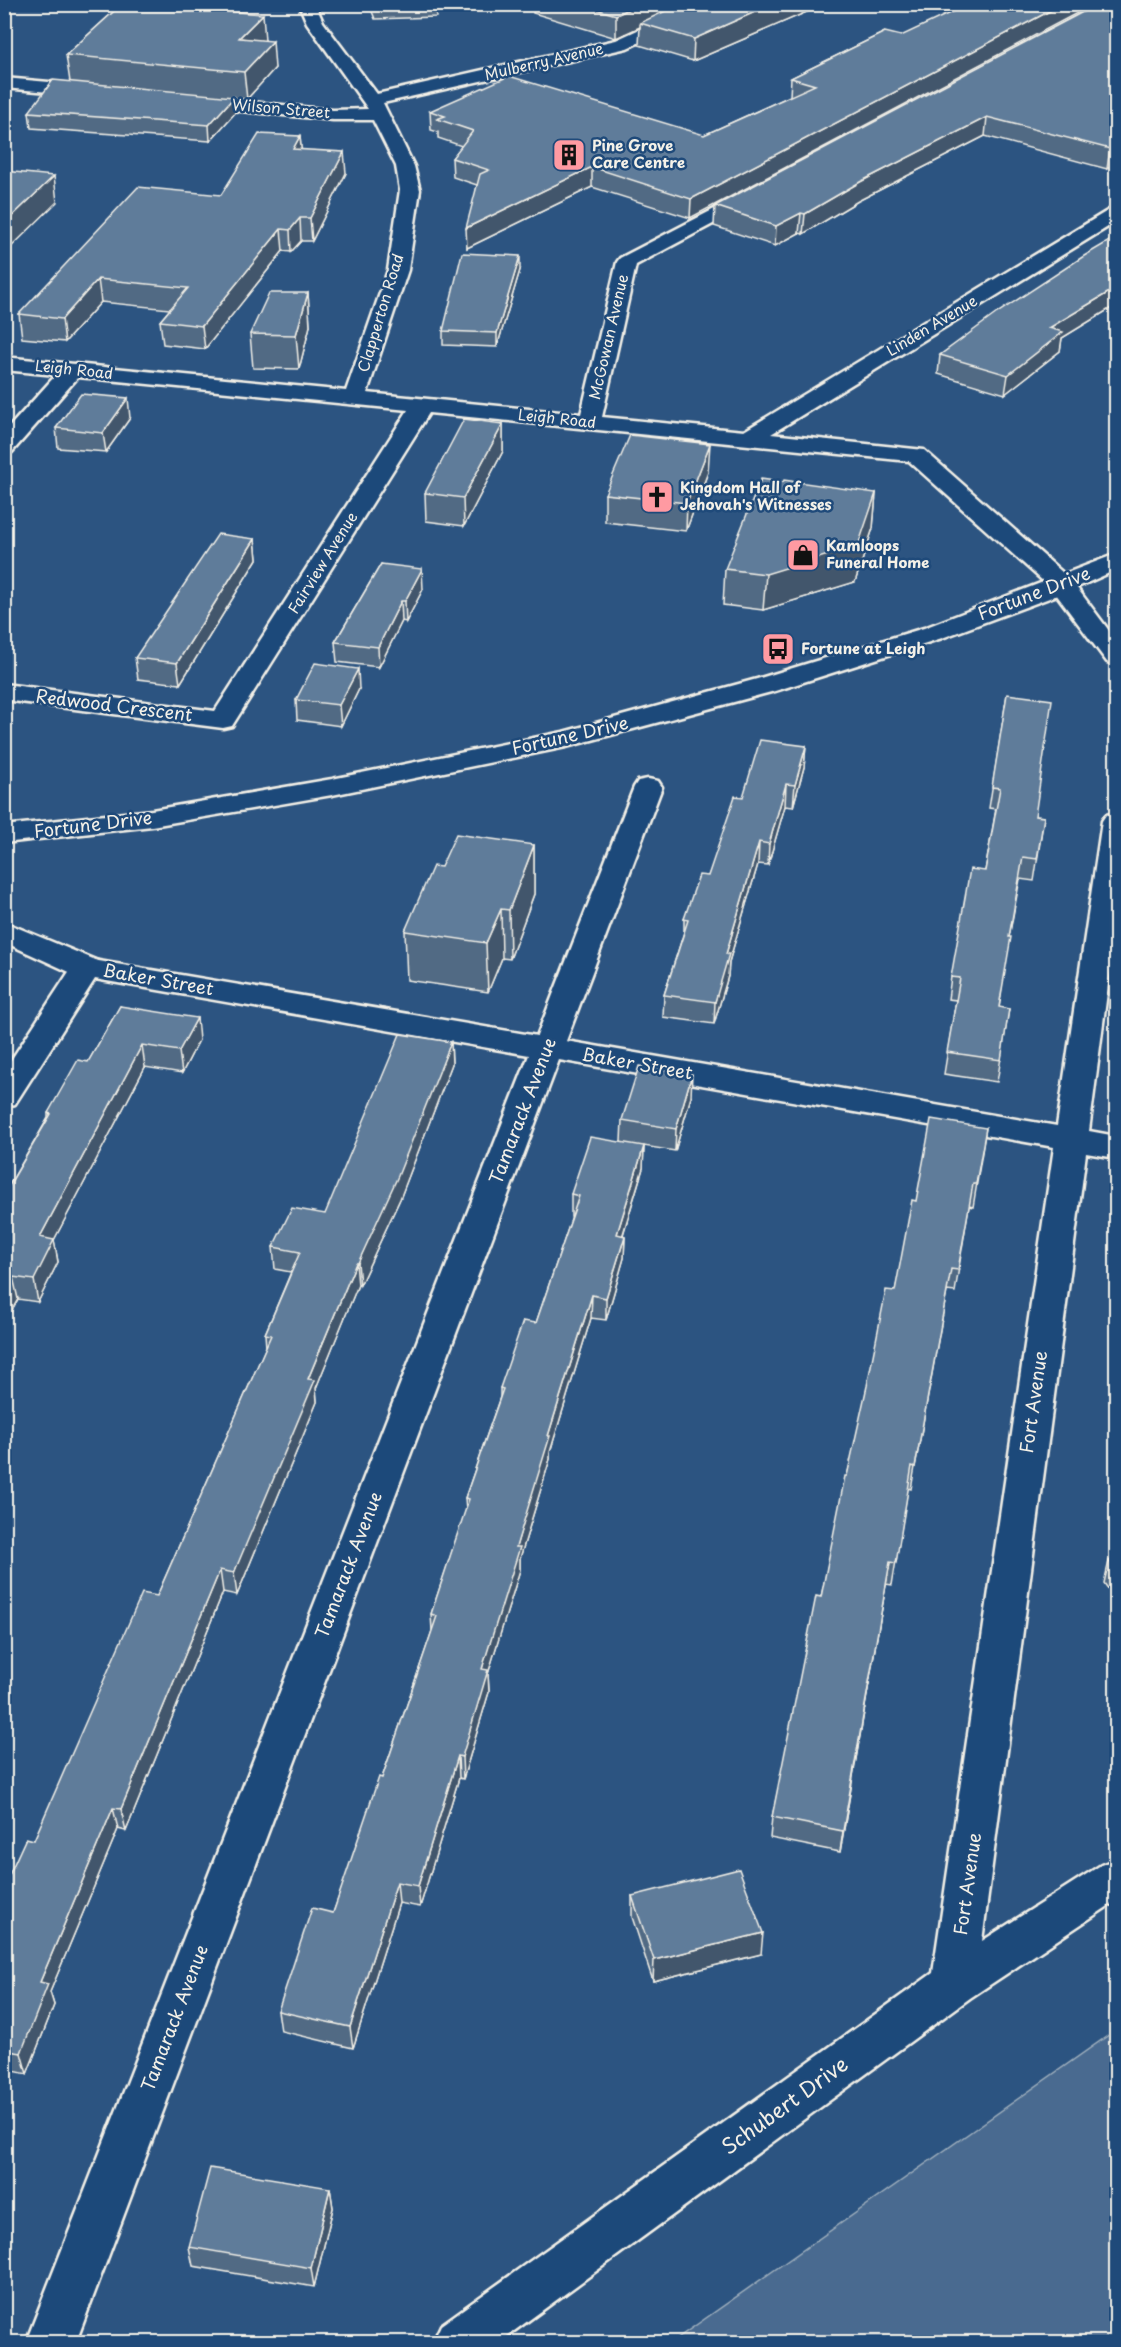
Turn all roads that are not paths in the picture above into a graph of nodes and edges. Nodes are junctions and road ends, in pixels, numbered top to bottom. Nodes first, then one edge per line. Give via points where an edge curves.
1 (307, 4) edge
2 (709, 4) edge
3 (4, 82) edge
4 (108, 92) edge
5 (167, 98) edge
6 (376, 107) junction
7 (766, 188) edge
8 (1116, 214) edge
9 (4, 363) edge
10 (72, 370) junction
11 (355, 397) junction
12 (422, 406) junction
13 (590, 422) junction
14 (748, 438) junction
15 (4, 447) edge
16 (1116, 561) edge
17 (1062, 585) junction
18 (1116, 657) edge
19 (4, 692) edge
20 (223, 720) joint
21 (648, 787) dead end
22 (1116, 821) edge
23 (4, 836) edge
24 (4, 931) edge
25 (87, 968) junction
26 (547, 1048) junction
27 (4, 1097) edge
28 (1071, 1139) junction
29 (1116, 1147) edge
30 (1116, 1878) edge
31 (954, 1984) junction
32 (51, 2343) edge
33 (458, 2343) edge

1 - 6 street, Clapperton Road via 315,23
2 - 6 street, Mulberry Avenue via 621,44
3 - 4 street
5 - 6 street, Wilson Street via 333,115
6 - 11 street, Clapperton Road via 405,166 410,190 398,270
7 - 13 street, McGowan Avenue via 627,262
8 - 14 street, Linden Avenue
9 - 10 street, Leigh Road
10 - 11 street, Leigh Road
10 - 15 street
11 - 12 street, Leigh Road
12 - 13 street, Leigh Road
12 - 20 street, Fairview Avenue
13 - 14 street, Leigh Road
14 - 17 street, Leigh Road via 916,455
16 - 17 street, Fortune Drive
17 - 18 street
17 - 23 street, Fortune Drive via 933,633 566,739 321,789 152,818
19 - 20 street, Redwood Crescent
21 - 26 street, Tamarack Avenue
22 - 28 street, Fort Avenue
24 - 25 street, Baker Street
25 - 26 street, Baker Street
25 - 27 street
26 - 28 street, Baker Street
26 - 32 street, Tamarack Avenue
28 - 29 street, Baker Street
28 - 31 street, Fort Avenue
30 - 31 street, Schubert Drive
31 - 33 street, Schubert Drive

